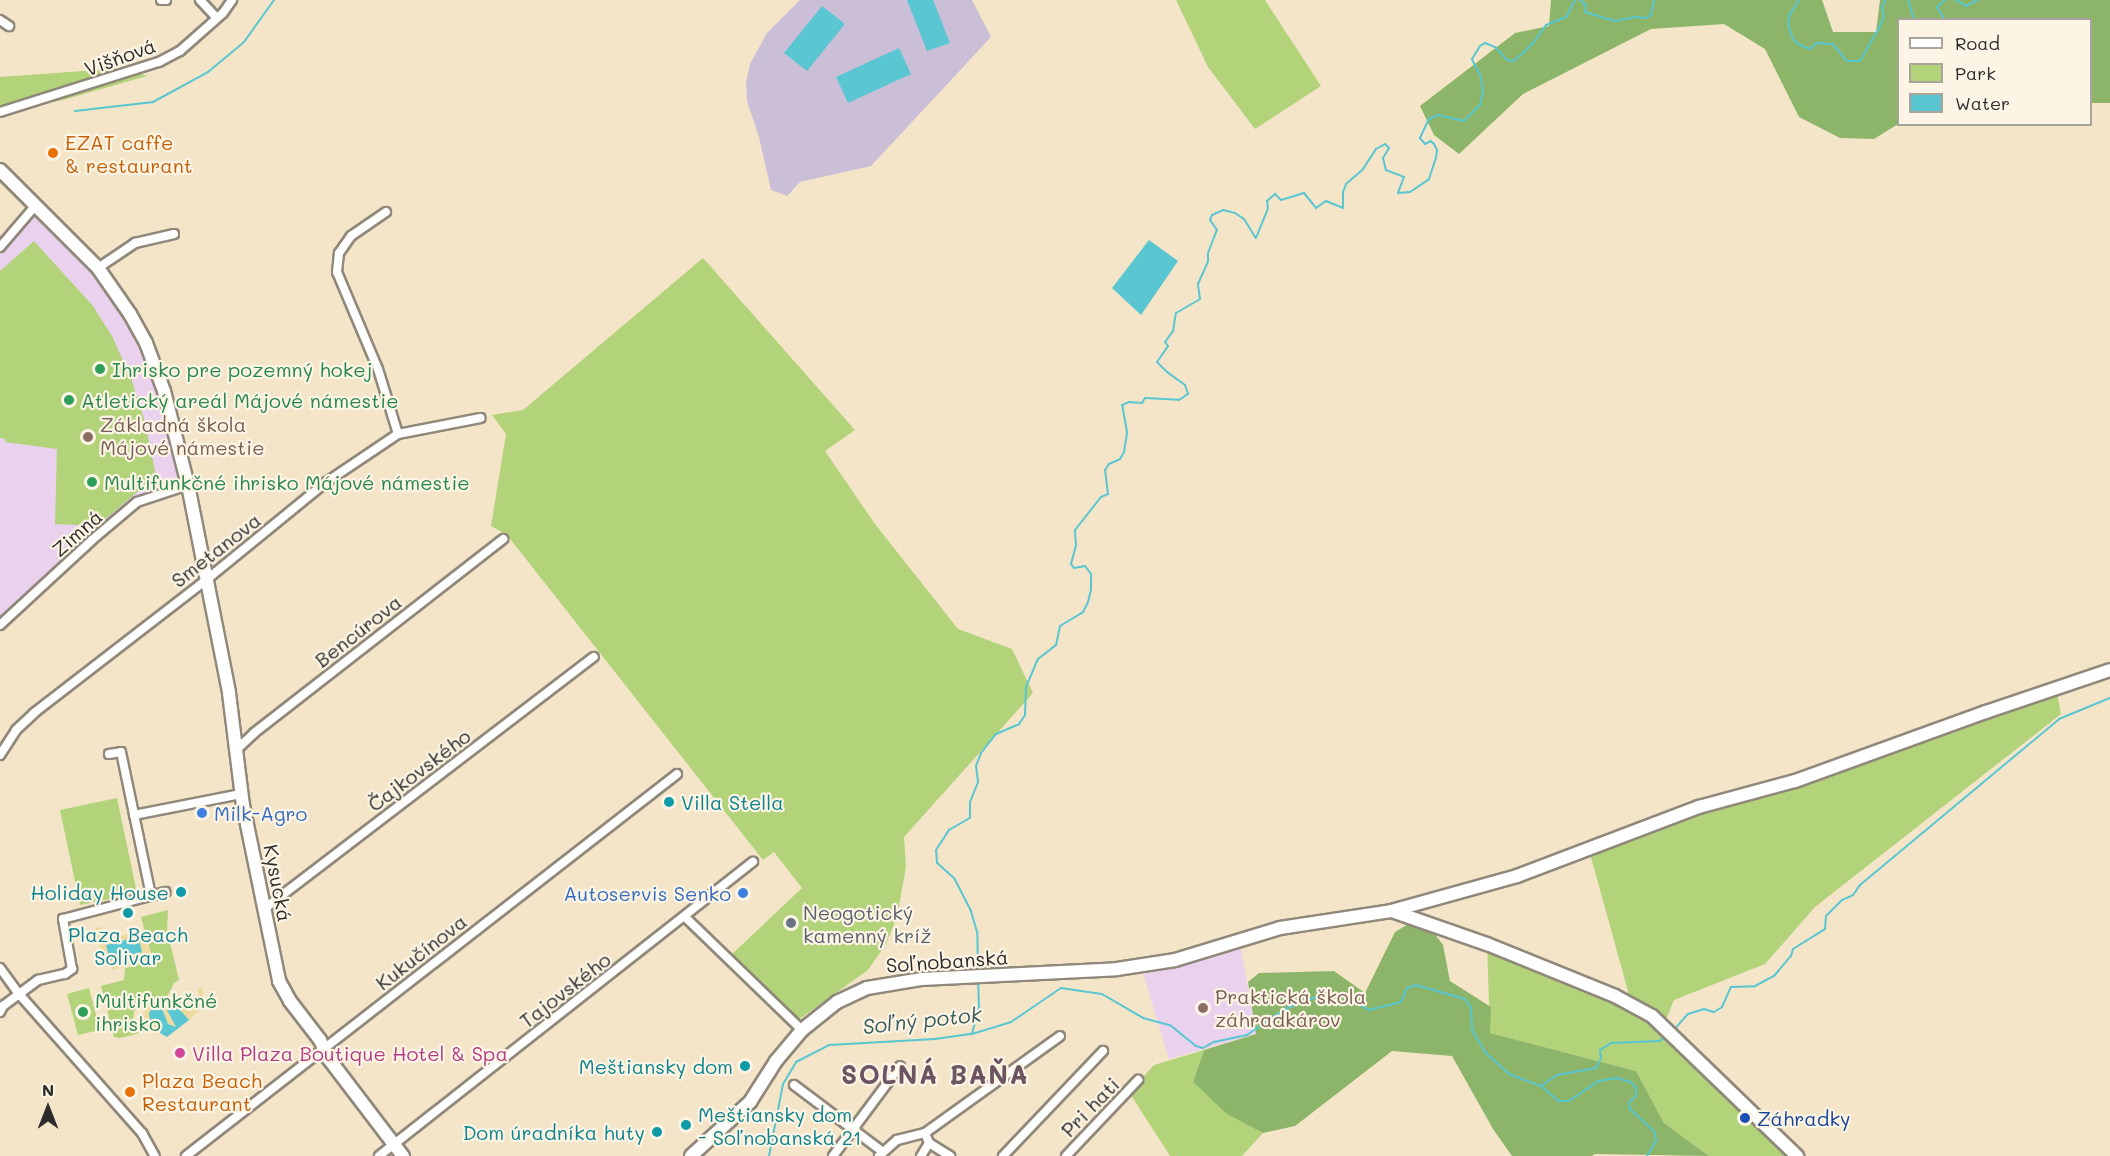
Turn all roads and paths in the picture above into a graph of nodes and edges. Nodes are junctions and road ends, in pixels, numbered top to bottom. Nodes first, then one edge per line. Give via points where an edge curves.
1 (161, 0) edge
2 (166, 0) edge
3 (200, 0) edge
4 (232, 0) edge
5 (216, 17) junction
6 (0, 20) edge
7 (9, 26) dead end
8 (0, 112) edge
9 (0, 170) edge
10 (36, 205) junction
11 (386, 212) dead end
12 (174, 234) dead end
13 (0, 247) edge
14 (98, 268) junction
15 (480, 418) dead end
16 (398, 434) junction
17 (188, 485) junction
18 (503, 539) dead end
19 (206, 580) junction
20 (0, 625) edge
21 (594, 657) dead end
22 (2110, 670) edge
23 (235, 751) junction
24 (110, 754) dead end
25 (0, 755) edge
26 (677, 774) dead end
27 (241, 794) junction
28 (134, 815) junction
29 (753, 862) dead end
30 (165, 892) dead end
31 (151, 896) junction
32 (264, 909) junction
33 (1390, 911) junction
34 (685, 916) junction
35 (0, 968) edge
36 (19, 994) junction
37 (0, 1012) edge
38 (802, 1030) junction
39 (1060, 1036) dead end
40 (323, 1049) junction
41 (1102, 1051) dead end
42 (900, 1066) dead end
43 (1138, 1080) dead end
44 (794, 1085) dead end
45 (853, 1127) junction
46 (925, 1133) junction
47 (929, 1143) junction
48 (395, 1145) junction
49 (881, 1154) edge
50 (155, 1156) edge
51 (186, 1156) edge
52 (379, 1156) edge
53 (403, 1156) edge
54 (691, 1156) edge
55 (833, 1156) edge
56 (921, 1156) edge
57 (950, 1156) edge
58 (1003, 1156) edge
59 (1066, 1156) edge
60 (1797, 1156) edge

1 - 2 street
3 - 5 street
4 - 5 street, Višňová
5 - 8 street, Višňová via 180,51 159,62
6 - 7 street
9 - 10 street, Kysucká
10 - 13 street
10 - 14 street, Kysucká
11 - 16 street via 351,236 339,253 337,272 378,369
12 - 14 street via 135,243
14 - 17 street, Kysucká via 146,342 164,391
15 - 16 street, Smetanova
16 - 19 street, Smetanova via 325,483
17 - 19 street, Kysucká
17 - 20 street, Zimná via 137,502
18 - 23 street, Bencúrova
19 - 23 street, Kysucká via 229,693
19 - 25 street, Smetanova via 34,713 16,730
21 - 32 street, Čajkovského
22 - 33 street, Soľnobanská via 1795,781 1699,807 1517,876
23 - 27 street, Kysucká
24 - 28 street via 122,752
26 - 40 street, Kukučínova
27 - 28 street
27 - 32 street, Kysucká
28 - 31 street
29 - 34 street, Tajovského
30 - 31 street
31 - 36 street via 63,919 72,969 38,980
32 - 40 street, Kysucká via 282,988
33 - 38 street, Soľnobanská via 1271,930 1175,960 1117,969 877,985 837,1002
33 - 60 street via 1476,940 1615,996 1652,1016
34 - 38 street
34 - 48 street, Tajovského
35 - 36 street
36 - 37 street
36 - 50 street via 142,1133
38 - 54 street, Soľnobanská via 750,1102
39 - 46 street
40 - 48 street, Kysucká
40 - 51 street, Kukučínova
41 - 58 street, Pri hati
42 - 45 street
43 - 59 street, Pri hati
44 - 45 street
45 - 49 street
45 - 55 street
46 - 47 street
46 - 49 street via 897,1140
47 - 56 street
47 - 57 street
48 - 52 street, Tajovského
48 - 53 street, Kysucká

